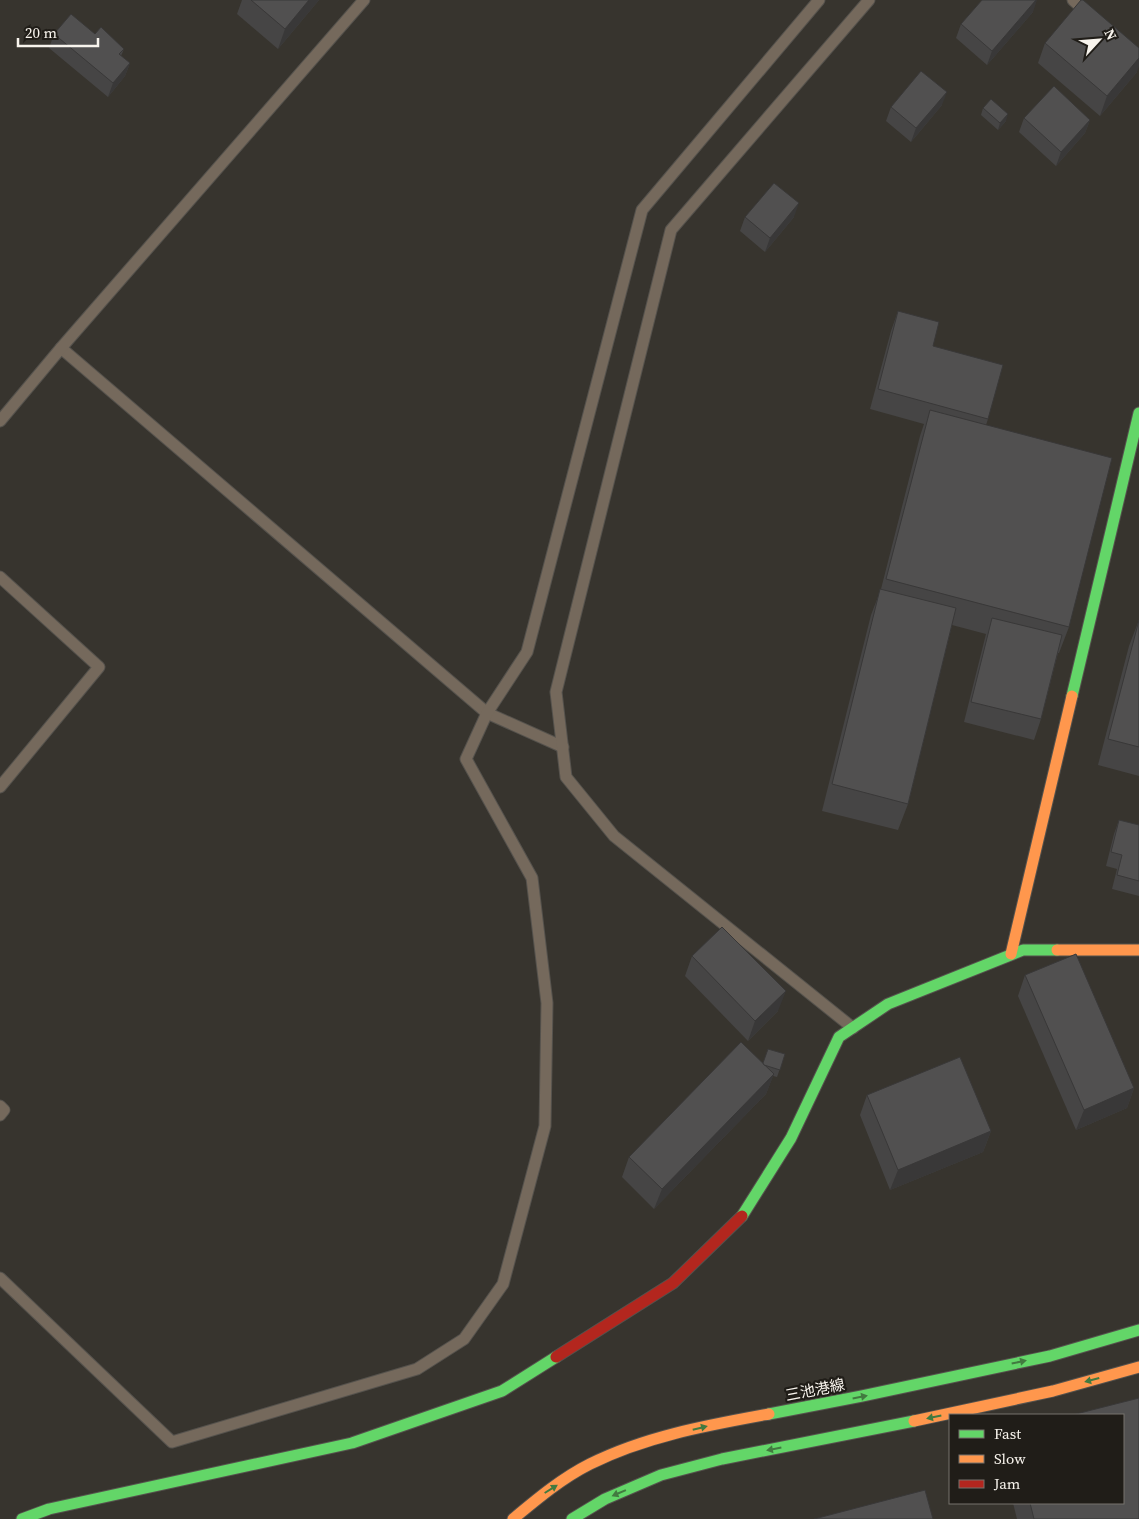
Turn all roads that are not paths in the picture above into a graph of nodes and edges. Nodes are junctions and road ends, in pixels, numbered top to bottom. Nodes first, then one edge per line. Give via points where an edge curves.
1 (364, 0) edge
2 (819, 0) edge
3 (869, 0) edge
4 (1073, 0) edge
5 (1095, 18) edge
6 (61, 348) junction
7 (1139, 413) edge
8 (0, 421) edge
9 (0, 577) edge
10 (487, 712) junction
11 (563, 748) junction
12 (0, 787) edge
13 (1139, 950) edge
14 (1011, 954) junction
15 (853, 1028) junction
16 (0, 1106) edge
17 (0, 1115) edge
18 (0, 1278) edge
19 (1139, 1330) edge
20 (1139, 1367) edge
21 (22, 1519) edge
22 (513, 1519) edge
23 (572, 1519) edge

1 - 6 lane
2 - 10 lane via 642,210 528,652
3 - 11 lane via 671,230 556,692
4 - 5 lane
6 - 8 lane
6 - 10 lane
7 - 14 street
9 - 12 lane via 99,667
10 - 11 lane
10 - 18 lane via 466,759 532,878 547,1003 545,1126 503,1284 464,1339 417,1369 172,1442
11 - 15 lane via 566,777 614,836
13 - 14 street via 1023,950
14 - 15 street via 888,1004
15 - 21 street via 839,1037 791,1138 739,1220 673,1284 502,1391 352,1443 49,1509
16 - 17 lane via 4,1110
22 -> 19 street, 三池港線 via 540,1496 590,1464 646,1441 714,1424 1050,1356
20 -> 23 street via 1053,1391 714,1461 661,1475 605,1499

